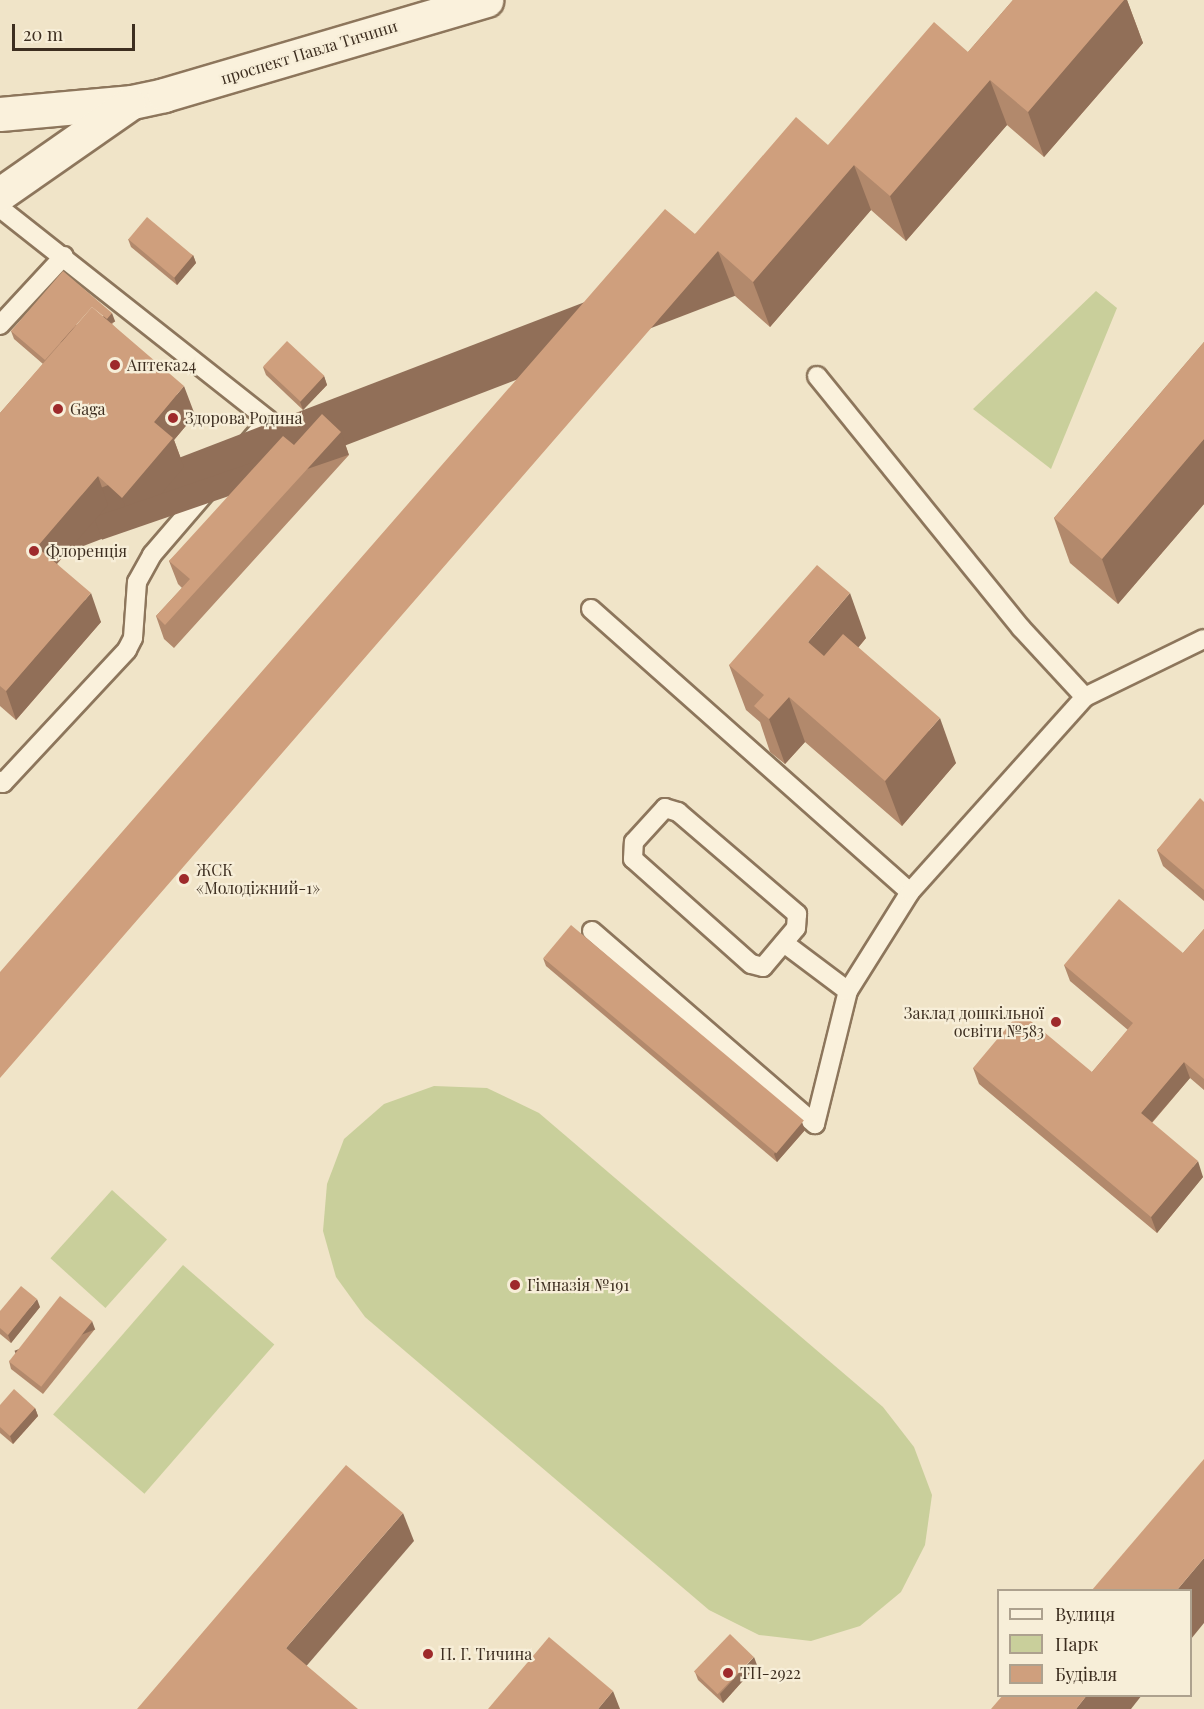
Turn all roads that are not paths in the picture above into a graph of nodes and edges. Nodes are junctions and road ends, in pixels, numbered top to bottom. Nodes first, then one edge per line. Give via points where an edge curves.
1 (486, 0) edge
2 (132, 102) junction
3 (0, 114) edge
4 (0, 194) edge
5 (0, 208) edge
6 (64, 256) junction
7 (0, 325) edge
8 (817, 376) dead end
9 (591, 609) dead end
10 (1204, 639) edge
11 (1085, 697) junction
12 (0, 781) edge
13 (910, 892) junction
14 (592, 931) dead end
15 (784, 943) junction
16 (848, 991) junction

1 - 2 street, проспект Павла Тичини
2 - 3 street, проспект Павла Тичини
2 - 4 street, проспект Павла Тичини
5 - 6 lane
6 - 7 lane
6 - 12 lane via 268,420 152,555 137,582 133,638 127,650 3,783
8 - 11 lane via 1021,628
9 - 13 lane
10 - 11 lane
11 - 13 lane
13 - 16 lane
14 - 16 lane via 815,1124
15 - 15 lane via 763,967 751,964 639,866 632,850 634,842 665,808 678,812 797,914 796,928
15 - 16 lane

